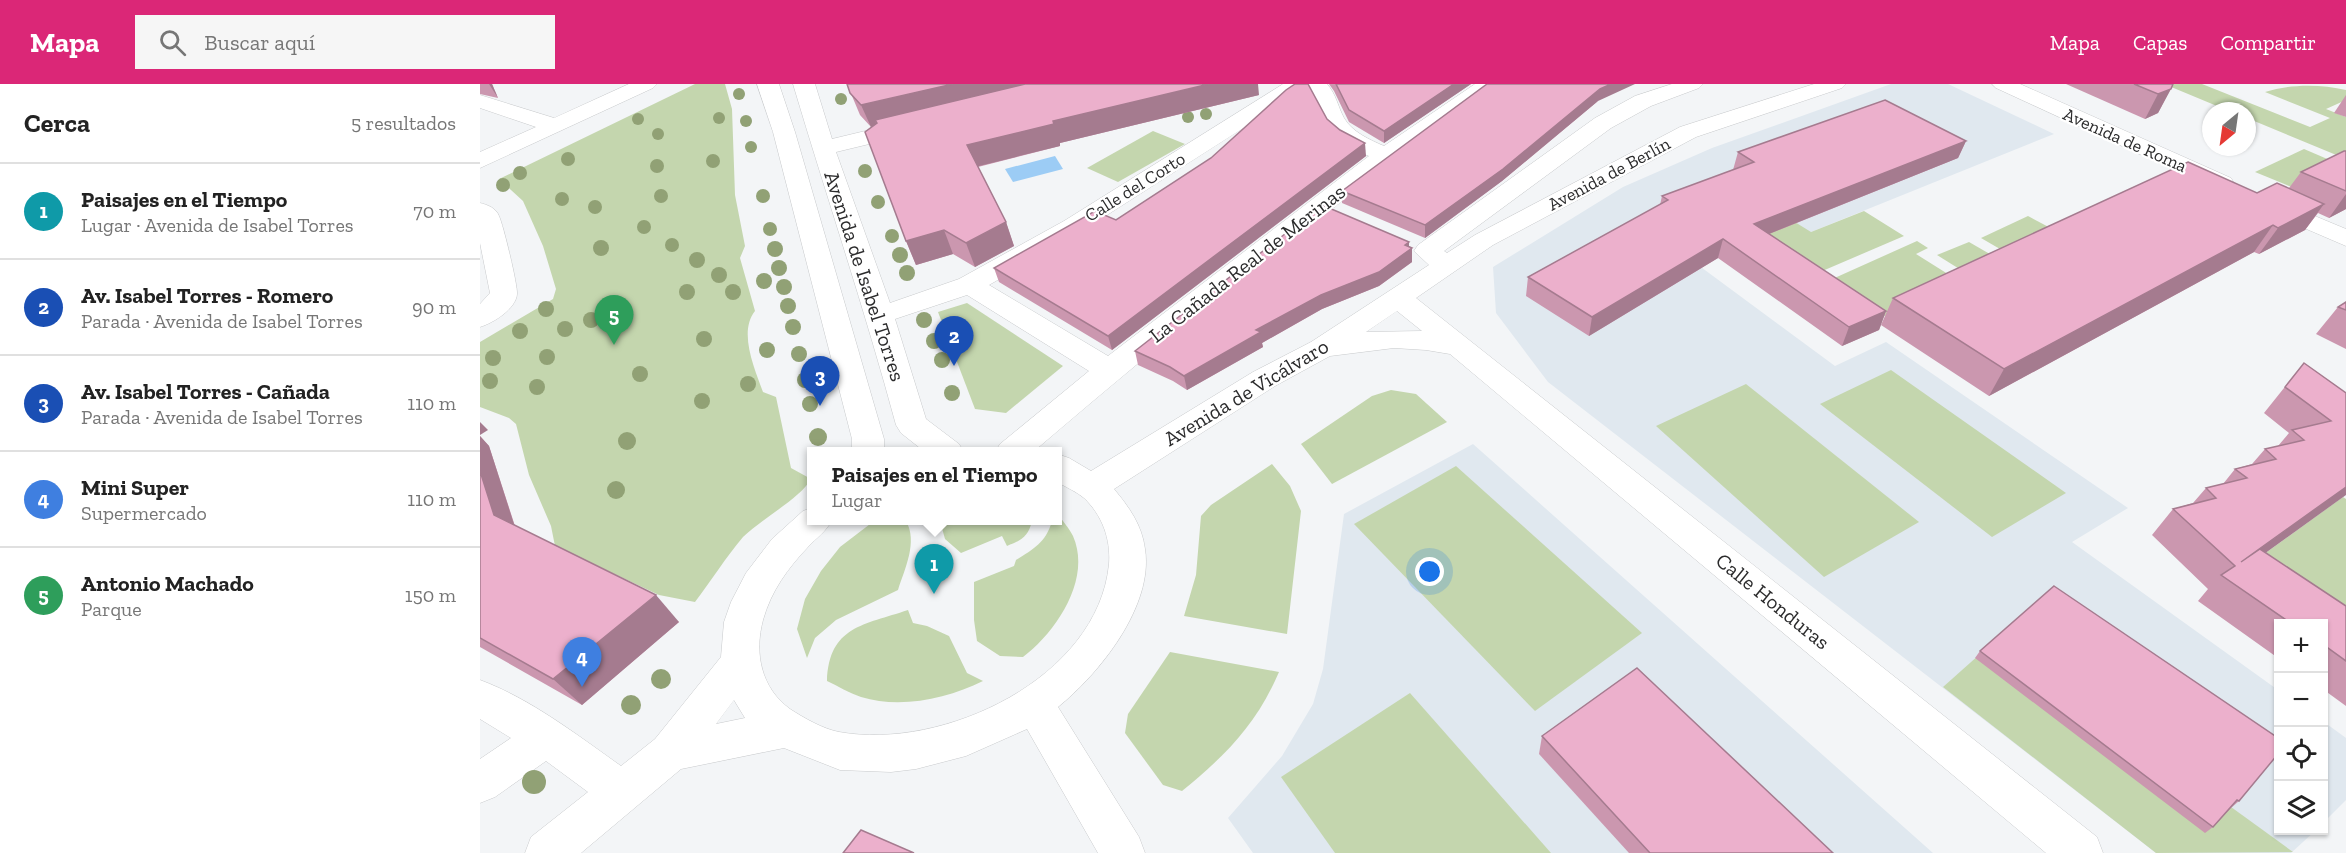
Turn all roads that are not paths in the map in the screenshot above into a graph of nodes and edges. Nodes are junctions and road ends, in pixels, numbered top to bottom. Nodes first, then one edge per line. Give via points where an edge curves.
1 (645, 84) edge
2 (768, 84) edge
3 (804, 84) edge
4 (1298, 84) edge
5 (1313, 84) edge
6 (1490, 84) edge
7 (1835, 84) edge
8 (2003, 84) edge
9 (1704, 99) edge
10 (480, 100) edge
11 (927, 123) edge
12 (556, 126) junction
13 (823, 148) junction
14 (1386, 155) junction
15 (480, 161) edge
16 (480, 211) edge
17 (2346, 238) edge
18 (1426, 253) junction
19 (969, 285) junction
20 (1398, 297) junction
21 (490, 310) edge
22 (880, 314) junction
23 (1321, 349) junction
24 (1465, 350) junction
25 (1109, 370) junction
26 (868, 447) edge
27 (941, 447) edge
28 (1017, 447) edge
29 (1062, 469) edge
30 (1093, 486) junction
31 (810, 525) edge
32 (741, 661) junction
33 (480, 698) edge
34 (1034, 704) junction
35 (784, 729) junction
36 (546, 737) junction
37 (670, 752) junction
38 (480, 783) edge
39 (622, 792) junction
40 (547, 853) edge
41 (1123, 853) edge
42 (2081, 853) edge

1 - 12 street
2 - 26 street, Avenida de Isabel Torres via 796,174
3 - 13 street, Avenida de Isabel Torres
4 - 19 street, Calle del Corto via 1073,226
5 - 14 street via 1325,95 1334,122 1353,139
6 - 14 street, La Cañada Real de Merinas
7 - 9 street, Avenida de Berlín
8 - 17 street, Avenida de Roma
9 - 18 street via 1643,102 1603,123
9 - 18 street, Avenida de Berlín via 1688,132 1484,240
10 - 12 street
11 - 13 street
12 - 15 street
13 - 22 street, Avenida de Isabel Torres
14 - 25 street, La Cañada Real de Merinas via 1330,211
16 - 21 street via 487,216 504,293
18 - 20 street, Avenida de Berlín
19 - 22 street, Calle del Corto
19 - 25 street
20 - 23 street, Avenida de Vicálvaro
20 - 24 street, Calle Honduras
22 - 27 street, Avenida de Isabel Torres via 912,425
23 - 24 street, Calle Honduras via 1393,338 1434,340
23 - 30 street, Avenida de Vicálvaro via 1264,379
24 - 42 street, Calle Honduras
25 - 28 street, La Cañada Real de Merinas
29 - 30 street
30 - 34 street via 1120,518 1127,538 1126,585 1105,634 1062,682
31 - 32 street via 787,546 756,590 741,637
32 - 35 street via 753,699
32 - 37 street
33 - 36 street
34 - 35 street via 997,725 957,740 876,754 837,750
34 - 41 street
35 - 37 street
36 - 38 street
36 - 39 street
37 - 39 street
39 - 40 street

